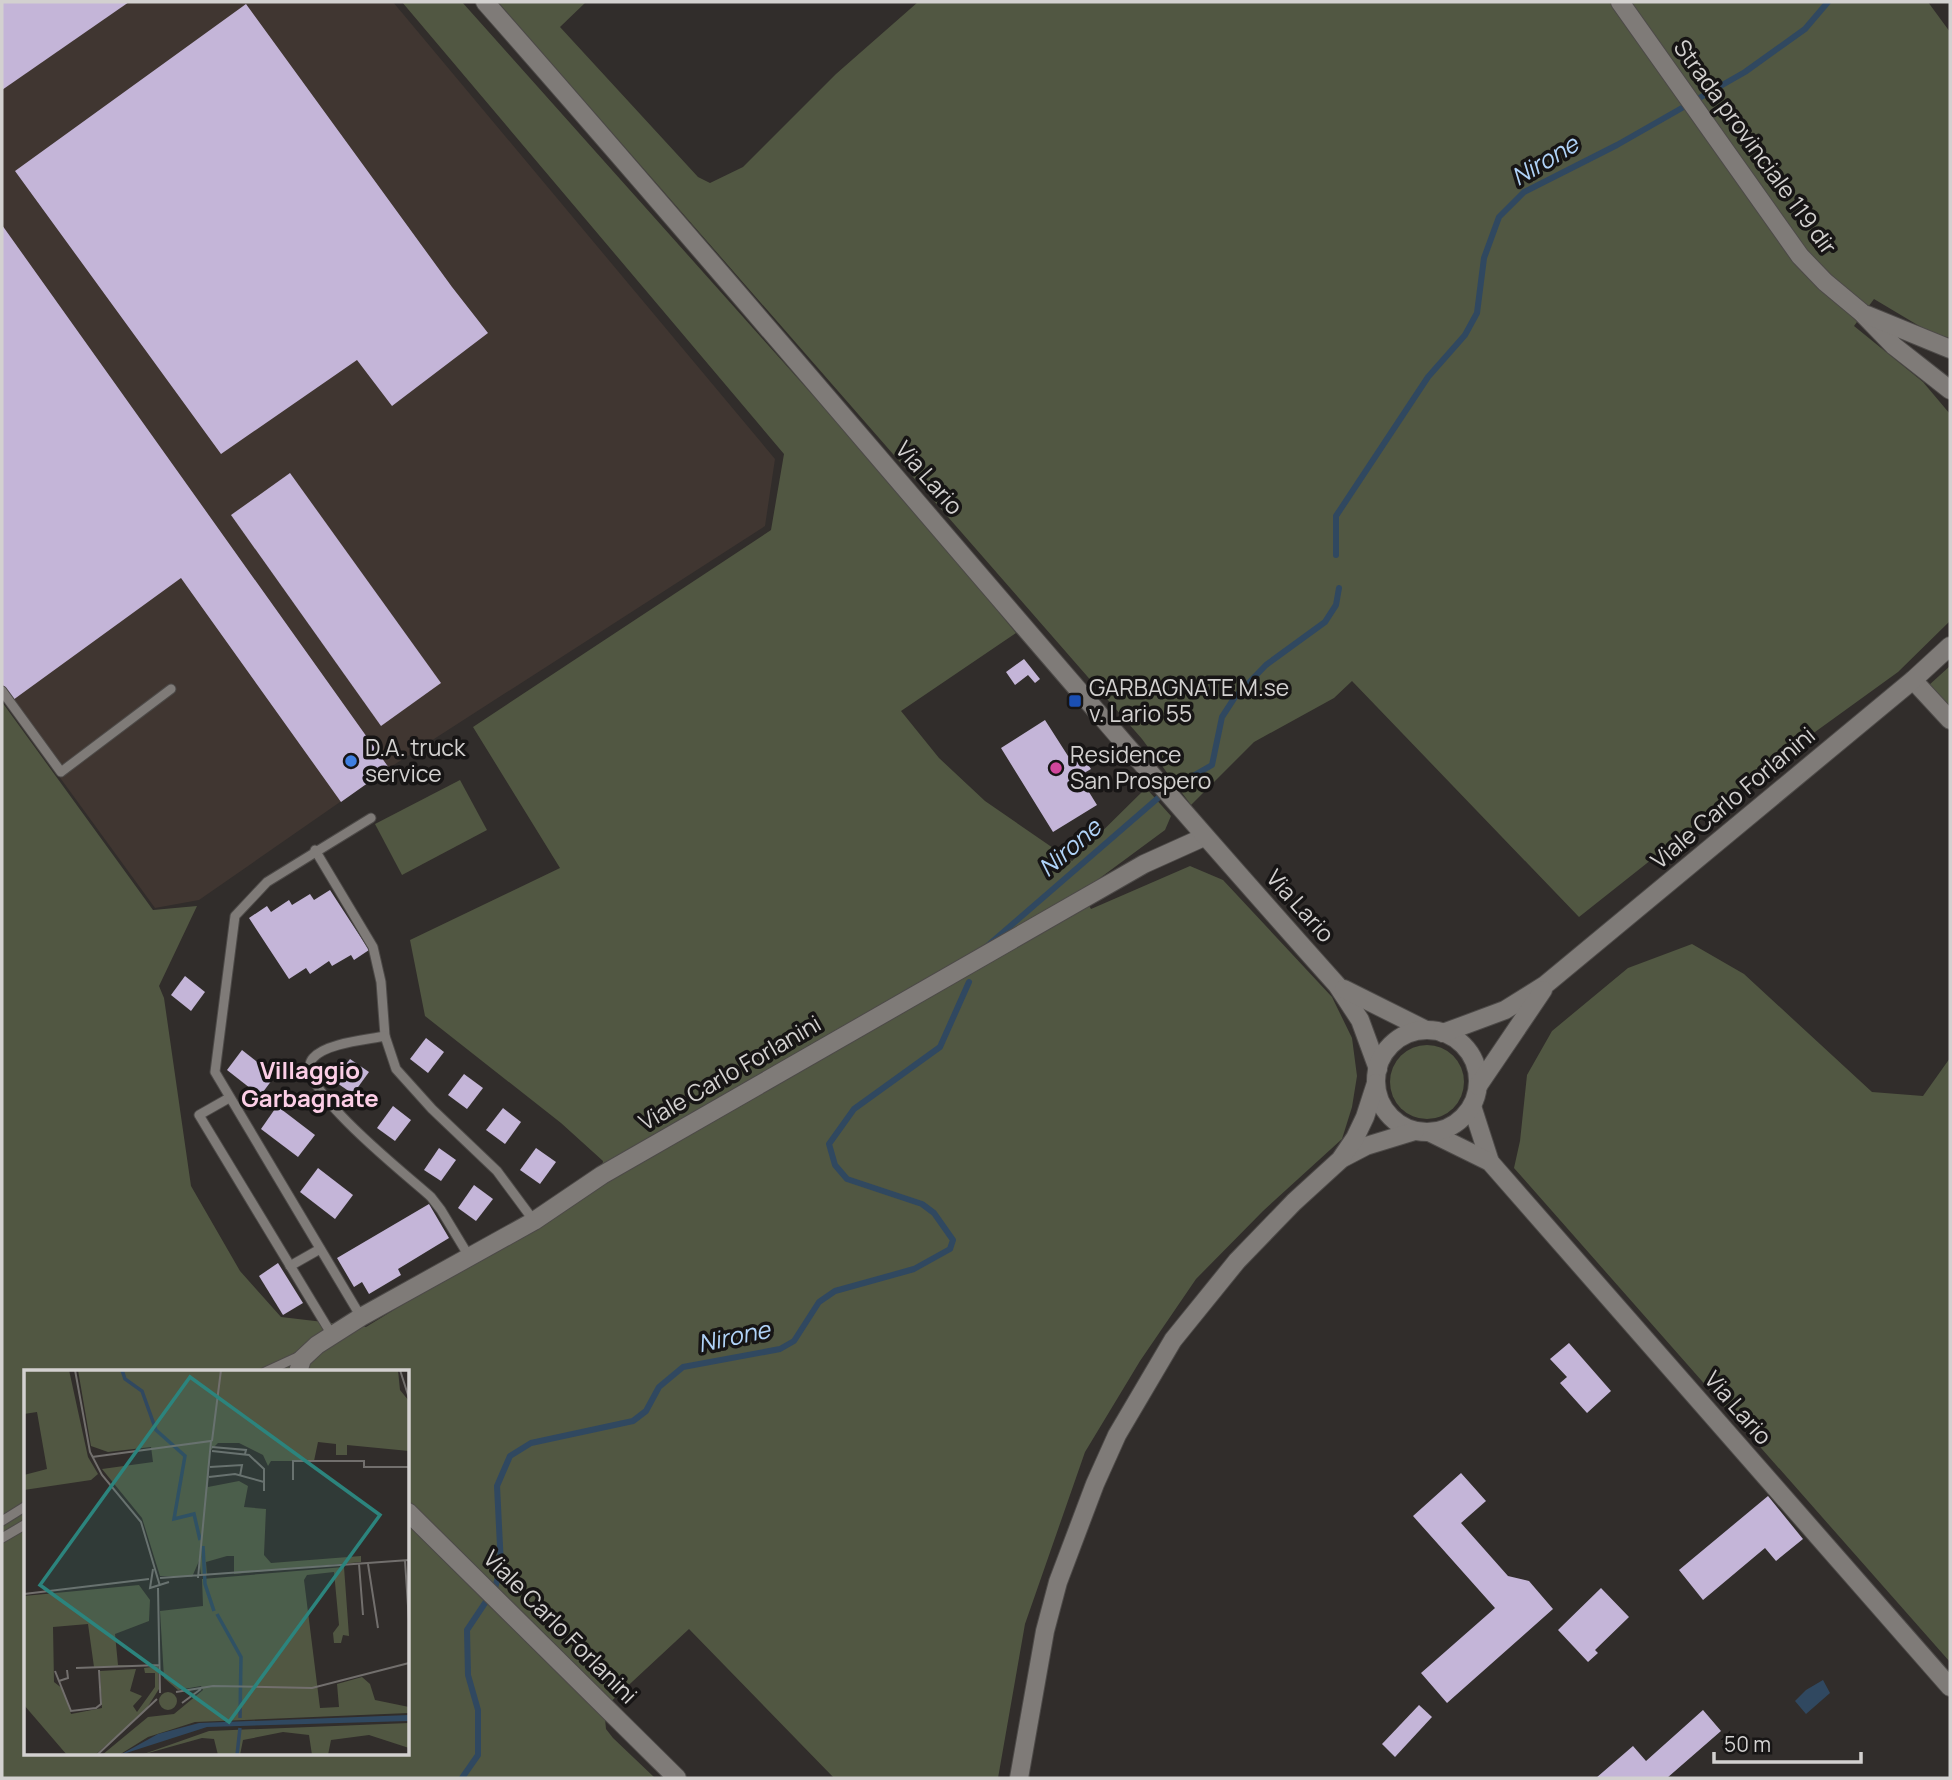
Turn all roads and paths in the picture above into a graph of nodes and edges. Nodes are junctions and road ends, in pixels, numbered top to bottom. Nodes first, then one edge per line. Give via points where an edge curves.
1 (485, 2) edge
2 (1620, 2) edge
3 (1861, 312) junction
4 (1950, 349) edge
5 (1950, 390) edge
6 (1950, 646) edge
7 (1913, 680) junction
8 (171, 689) dead end
9 (2, 691) edge
10 (1950, 720) edge
11 (370, 818) dead end
12 (1204, 836) junction
13 (315, 850) junction
14 (1337, 985) junction
15 (1545, 985) junction
16 (1434, 1031) junction
17 (385, 1036) junction
18 (1377, 1076) junction
19 (1478, 1086) junction
20 (229, 1098) junction
21 (1472, 1106) junction
22 (1423, 1132) junction
23 (1340, 1160) junction
24 (1490, 1162) junction
25 (534, 1221) junction
26 (320, 1249) junction
27 (470, 1258) junction
28 (290, 1266) junction
29 (361, 1317) junction
30 (332, 1335) junction
31 (285, 1370) edge
32 (24, 1507) edge
33 (410, 1514) edge
34 (2, 1521) edge
35 (24, 1525) edge
36 (2, 1538) edge
37 (1950, 1687) edge
38 (677, 1778) edge
39 (1018, 1778) edge

1 - 12 street, Via Lario
2 - 3 street, Strada provinciale 119 dir via 1800,256
3 - 4 street, Strada provinciale 119 dir
3 - 5 street, Strada provinciale 119 dir via 1894,346
6 - 7 street, Viale Carlo Forlanini
7 - 10 street
7 - 15 street, Viale Carlo Forlanini
8 - 9 lane via 61,772
11 - 13 lane
12 - 14 street, Via Lario
12 - 25 street, Viale Carlo Forlanini via 1144,864 602,1175
13 - 17 lane via 373,947
13 - 20 lane via 267,882 235,916 215,1072
14 - 16 street, Via Lario
14 - 18 street, Via Lario via 1360,1020
15 - 16 street, Viale Carlo Forlanini via 1505,1010
15 - 19 street, Viale Carlo Forlanini
16 - 18 street via 1413,1032 1390,1046
16 - 19 street via 1455,1038 1466,1048 1478,1072
17 - 25 lane via 400,1075 497,1171
17 - 27 lane via 329,1048 314,1057 310,1071 352,1128 431,1197
18 - 22 street via 1379,1099 1387,1113 1399,1125
18 - 23 street via 1365,1117
19 - 21 street
20 - 26 lane
20 - 28 lane via 199,1115
21 - 22 street via 1447,1129
21 - 24 street, Via Lario
22 - 23 street via 1366,1146
22 - 24 street, Via Lario
23 - 39 street via 1237,1261 1173,1340 1117,1435 1058,1582
24 - 37 street, Via Lario
25 - 27 street, Viale Carlo Forlanini
26 - 28 lane
26 - 29 lane
27 - 29 street, Viale Carlo Forlanini
28 - 30 lane
29 - 30 street, Viale Carlo Forlanini
30 - 31 street, Viale Carlo Forlanini
32 - 34 lane
33 - 38 street, Viale Carlo Forlanini
35 - 36 lane

